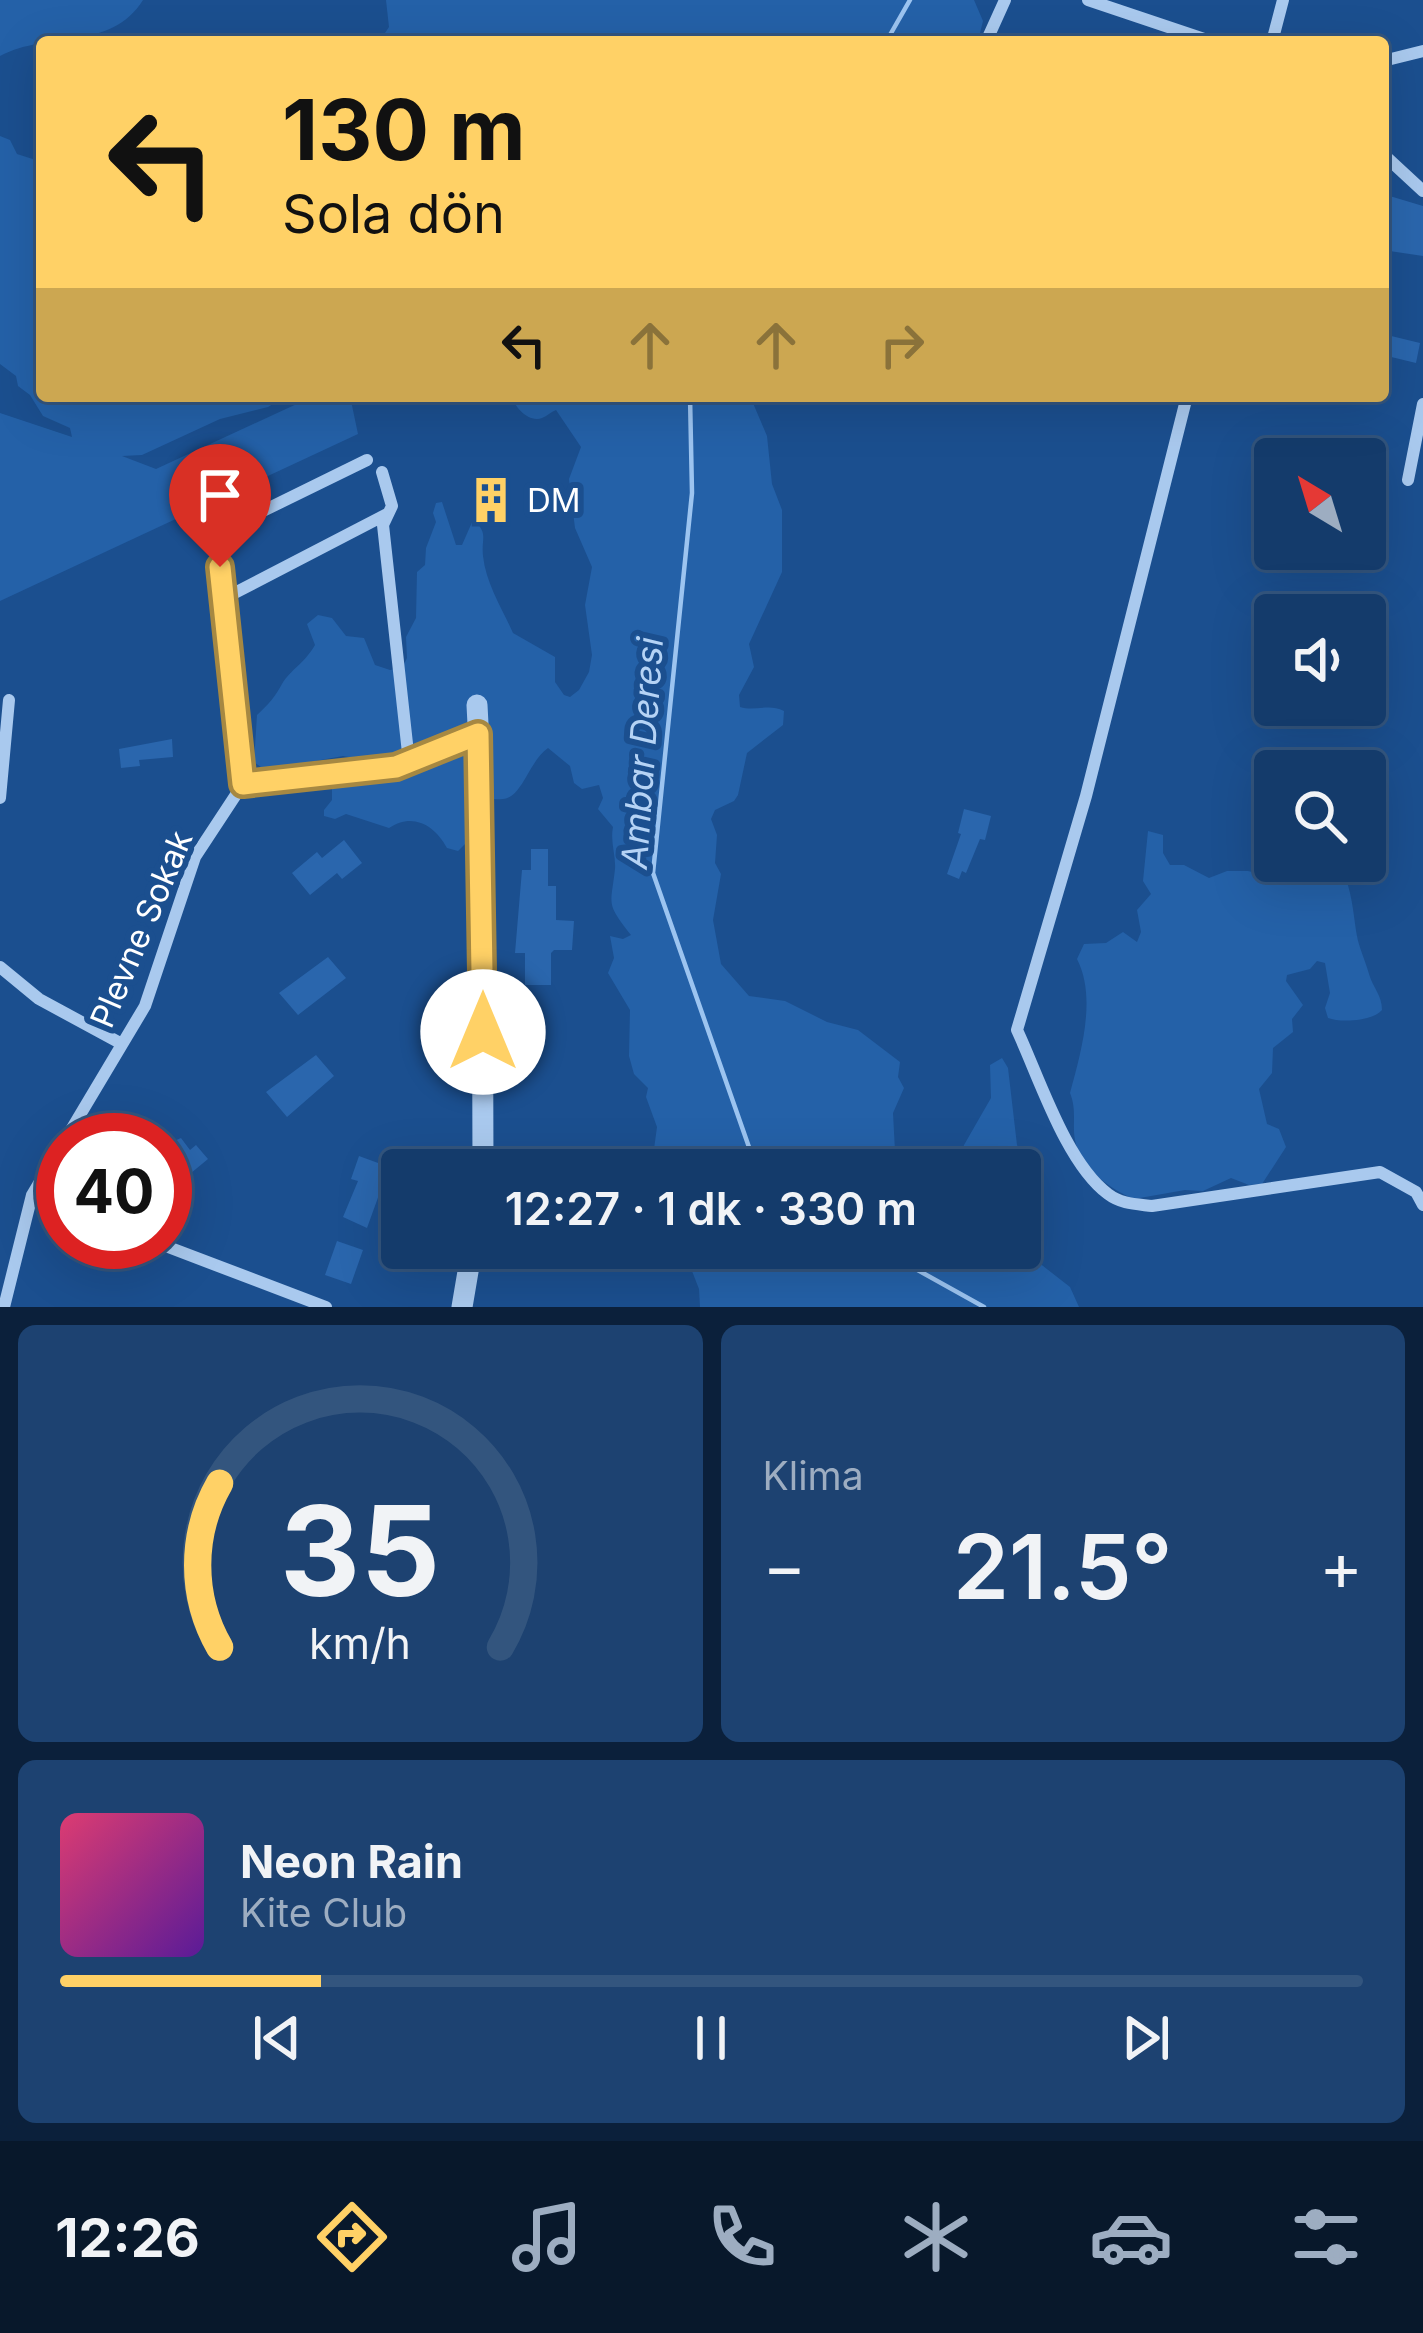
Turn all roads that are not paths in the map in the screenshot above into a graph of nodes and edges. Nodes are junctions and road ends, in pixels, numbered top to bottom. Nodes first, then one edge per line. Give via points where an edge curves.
1 (1005, 0) edge
2 (1088, 0) edge
3 (1283, 0) edge
4 (989, 36) edge
5 (1195, 36) edge
6 (1274, 36) edge
7 (1423, 51) edge
8 (1389, 60) edge
9 (1389, 160) edge
10 (1423, 191) edge
11 (1185, 402) edge
12 (1423, 404) edge
13 (367, 460) dead end
14 (382, 472) dead end
15 (1408, 479) dead end
16 (388, 514) junction
17 (223, 599) junction
18 (9, 700) dead end
19 (477, 705) dead end
20 (478, 734) junction
21 (409, 762) junction
22 (243, 784) junction
23 (0, 798) edge
24 (0, 967) edge
25 (122, 1044) junction
26 (81, 1113) edge
27 (483, 1149) edge
28 (36, 1188) edge
29 (32, 1195) junction
30 (36, 1197) edge
31 (1423, 1205) edge
32 (192, 1256) edge
33 (468, 1269) edge
34 (4, 1307) edge
35 (326, 1307) edge
36 (462, 1307) edge

1 - 4 street
2 - 5 street
3 - 6 street
7 - 8 street
9 - 10 street
11 - 31 street via 1086,796 1017,1030 1067,1141 1096,1182 1128,1204 1379,1172 1416,1192
12 - 15 street
13 - 17 street via 216,534
14 - 16 street
16 - 17 street
16 - 21 street
17 - 22 street
18 - 23 street
19 - 20 street
20 - 21 street
20 - 27 street
21 - 22 street
22 - 25 street, Plevne Sokak via 195,856 145,1006
24 - 25 street
25 - 26 street, Plevne Sokak
28 - 29 street, Plevne Sokak
29 - 30 street
29 - 34 street, Plevne Sokak
32 - 35 street
33 - 36 street

